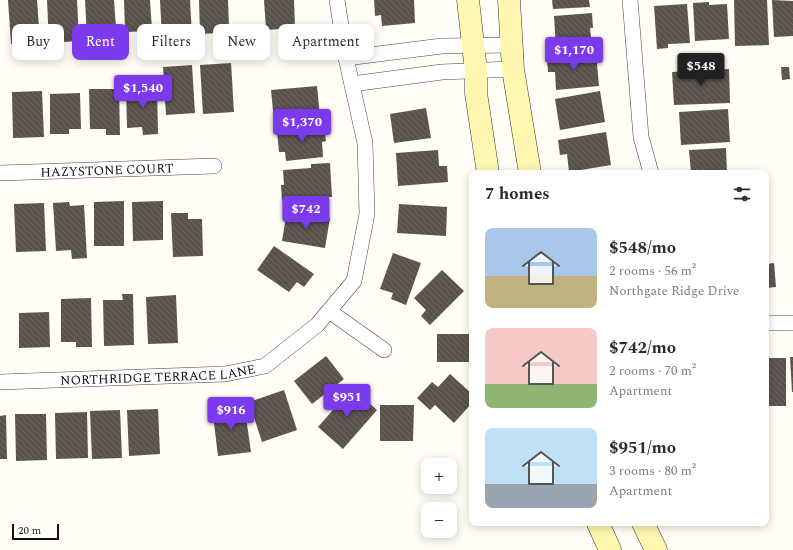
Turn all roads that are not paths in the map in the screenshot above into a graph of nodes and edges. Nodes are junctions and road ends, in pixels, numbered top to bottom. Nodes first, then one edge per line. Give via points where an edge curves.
1 (337, 0) edge
2 (468, 0) edge
3 (509, 0) edge
4 (630, 0) edge
5 (341, 24) edge
6 (512, 45) junction
7 (474, 46) junction
8 (374, 54) edge
9 (346, 60) edge
10 (513, 69) junction
11 (476, 71) junction
12 (352, 84) junction
13 (214, 166) dead end
14 (488, 170) edge
15 (529, 170) edge
16 (650, 170) edge
17 (0, 173) edge
18 (329, 311) junction
19 (769, 323) edge
20 (793, 323) edge
21 (384, 350) dead end
22 (0, 382) edge
23 (599, 526) edge
24 (644, 526) edge
25 (610, 550) edge
26 (656, 550) edge

1 - 5 street, NORTHRIDGE TERRACE LANE
2 - 7 main road
3 - 6 main road
4 - 16 street via 641,137
6 - 7 street
6 - 10 main road
7 - 8 street via 442,46
7 - 11 main road
9 - 12 street, NORTHRIDGE TERRACE LANE
10 - 11 street
10 - 15 main road
11 - 12 street via 442,72
11 - 14 main road via 476,93
12 - 18 street, NORTHRIDGE TERRACE LANE via 365,143 367,214 354,281
13 - 17 street, HAZYSTONE COURT
18 - 21 street
18 - 22 street, NORTHRIDGE TERRACE LANE via 318,325 265,366 225,374
19 - 20 street
23 - 25 main road
24 - 26 main road

